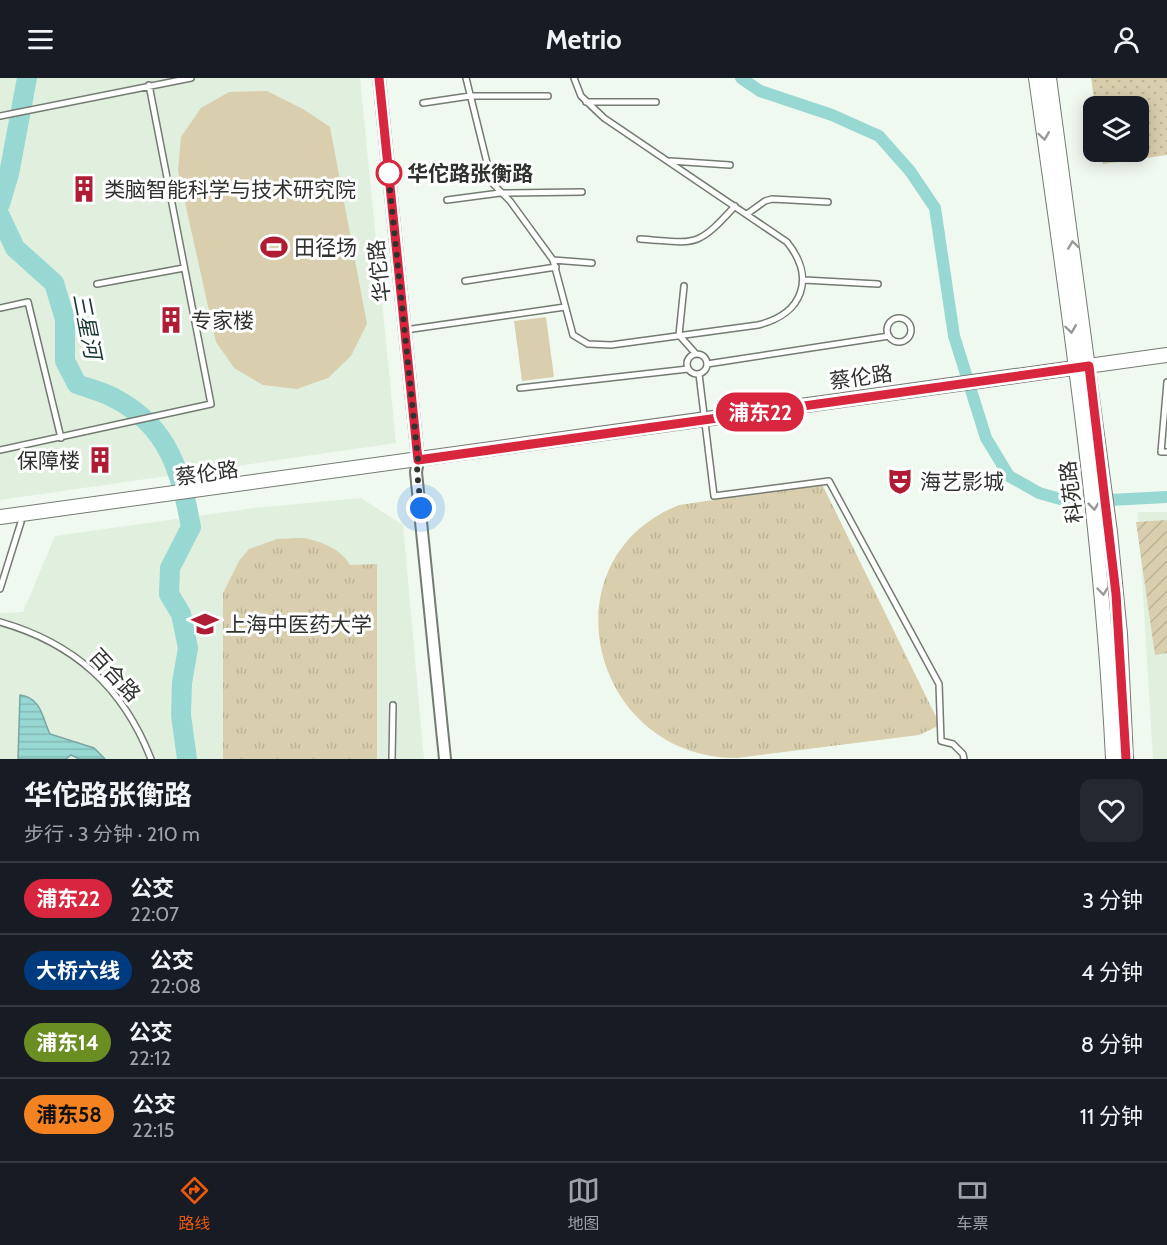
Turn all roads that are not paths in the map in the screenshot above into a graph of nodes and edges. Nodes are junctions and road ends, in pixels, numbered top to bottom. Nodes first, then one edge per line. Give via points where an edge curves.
1 (191, 78) edge
2 (379, 78) edge
3 (466, 78) edge
4 (574, 78) edge
5 (1036, 78) edge
6 (1049, 78) edge
7 (149, 85) junction
8 (470, 96) junction
9 (548, 96) dead end
10 (586, 102) junction
11 (656, 102) dead end
12 (423, 103) dead end
13 (0, 116) edge
14 (668, 161) junction
15 (730, 165) dead end
16 (582, 192) dead end
17 (500, 193) junction
18 (447, 200) dead end
19 (828, 202) dead end
20 (735, 206) junction
21 (747, 214) junction
22 (640, 239) dead end
23 (553, 260) junction
24 (592, 263) dead end
25 (556, 267) junction
26 (184, 268) junction
27 (804, 280) junction
28 (465, 281) dead end
29 (97, 284) dead end
30 (878, 284) dead end
31 (684, 286) dead end
32 (565, 307) junction
33 (0, 308) edge
34 (405, 330) junction
35 (679, 335) junction
36 (889, 336) junction
37 (696, 354) junction
38 (1167, 355) edge
39 (707, 364) junction
40 (1083, 367) junction
41 (688, 369) junction
42 (699, 374) junction
43 (1167, 382) edge
44 (520, 388) dead end
45 (703, 420) junction
46 (61, 438) junction
47 (0, 450) edge
48 (1167, 452) edge
49 (418, 460) junction
50 (164, 498) junction
51 (0, 517) edge
52 (21, 522) junction
53 (0, 525) edge
54 (1104, 532) junction
55 (0, 589) edge
56 (0, 622) edge
57 (393, 705) dead end
58 (151, 759) edge
59 (392, 759) edge
60 (444, 759) edge
61 (451, 759) edge
62 (964, 759) edge
63 (1113, 759) edge
64 (1126, 759) edge

1 - 7 lane
2 - 34 street, 华佗路
3 - 8 lane
4 - 10 lane
5 -> 40 street, 科苑路
40 -> 6 street, 科苑路
7 - 13 lane
7 - 26 lane
8 - 9 lane
8 - 12 lane
8 - 17 lane via 489,177
10 - 11 lane
10 - 14 lane
14 - 15 lane
14 - 20 lane
16 - 17 lane
17 - 18 lane
17 - 23 lane
19 - 21 lane via 772,199
20 - 21 lane
20 - 22 lane via 700,240
21 - 27 lane via 787,242 802,265
23 - 24 lane
23 - 25 lane
25 - 28 lane
25 - 32 lane
26 - 29 lane
26 - 46 lane via 211,404
27 - 30 lane
27 - 35 lane via 789,309 770,322
31 - 35 lane
32 - 34 lane
32 - 35 lane via 573,335 588,344 611,345
33 - 46 lane via 28,302
34 - 49 street, 华佗路
35 - 37 lane
36 - 36 lane via 894,341 905,341 910,325 896,319 890,324
36 - 39 lane
37 - 39 lane via 705,358
37 - 41 lane via 688,360
38 - 40 street, 蔡伦路
39 - 42 lane
40 - 45 street, 蔡伦路
40 - 54 street, 科苑路
41 - 42 lane
41 - 44 lane
42 - 45 lane
43 - 48 lane via 1161,452
45 - 49 street, 蔡伦路
45 - 62 lane via 714,496 829,481 939,684 941,741 953,744
46 - 47 lane
49 - 50 street, 蔡伦路 via 377,463
49 - 60 street, 华佗路
49 - 61 street, 华佗路 via 426,497
50 - 51 street, 蔡伦路
50 - 52 street, 蔡伦路
52 - 53 street, 蔡伦路
52 - 55 lane
54 -> 63 street, 科苑路
54 - 64 street, 科苑路 via 1120,634
56 - 58 lane, 百合路 via 57,644 87,664 127,711
57 - 59 lane

